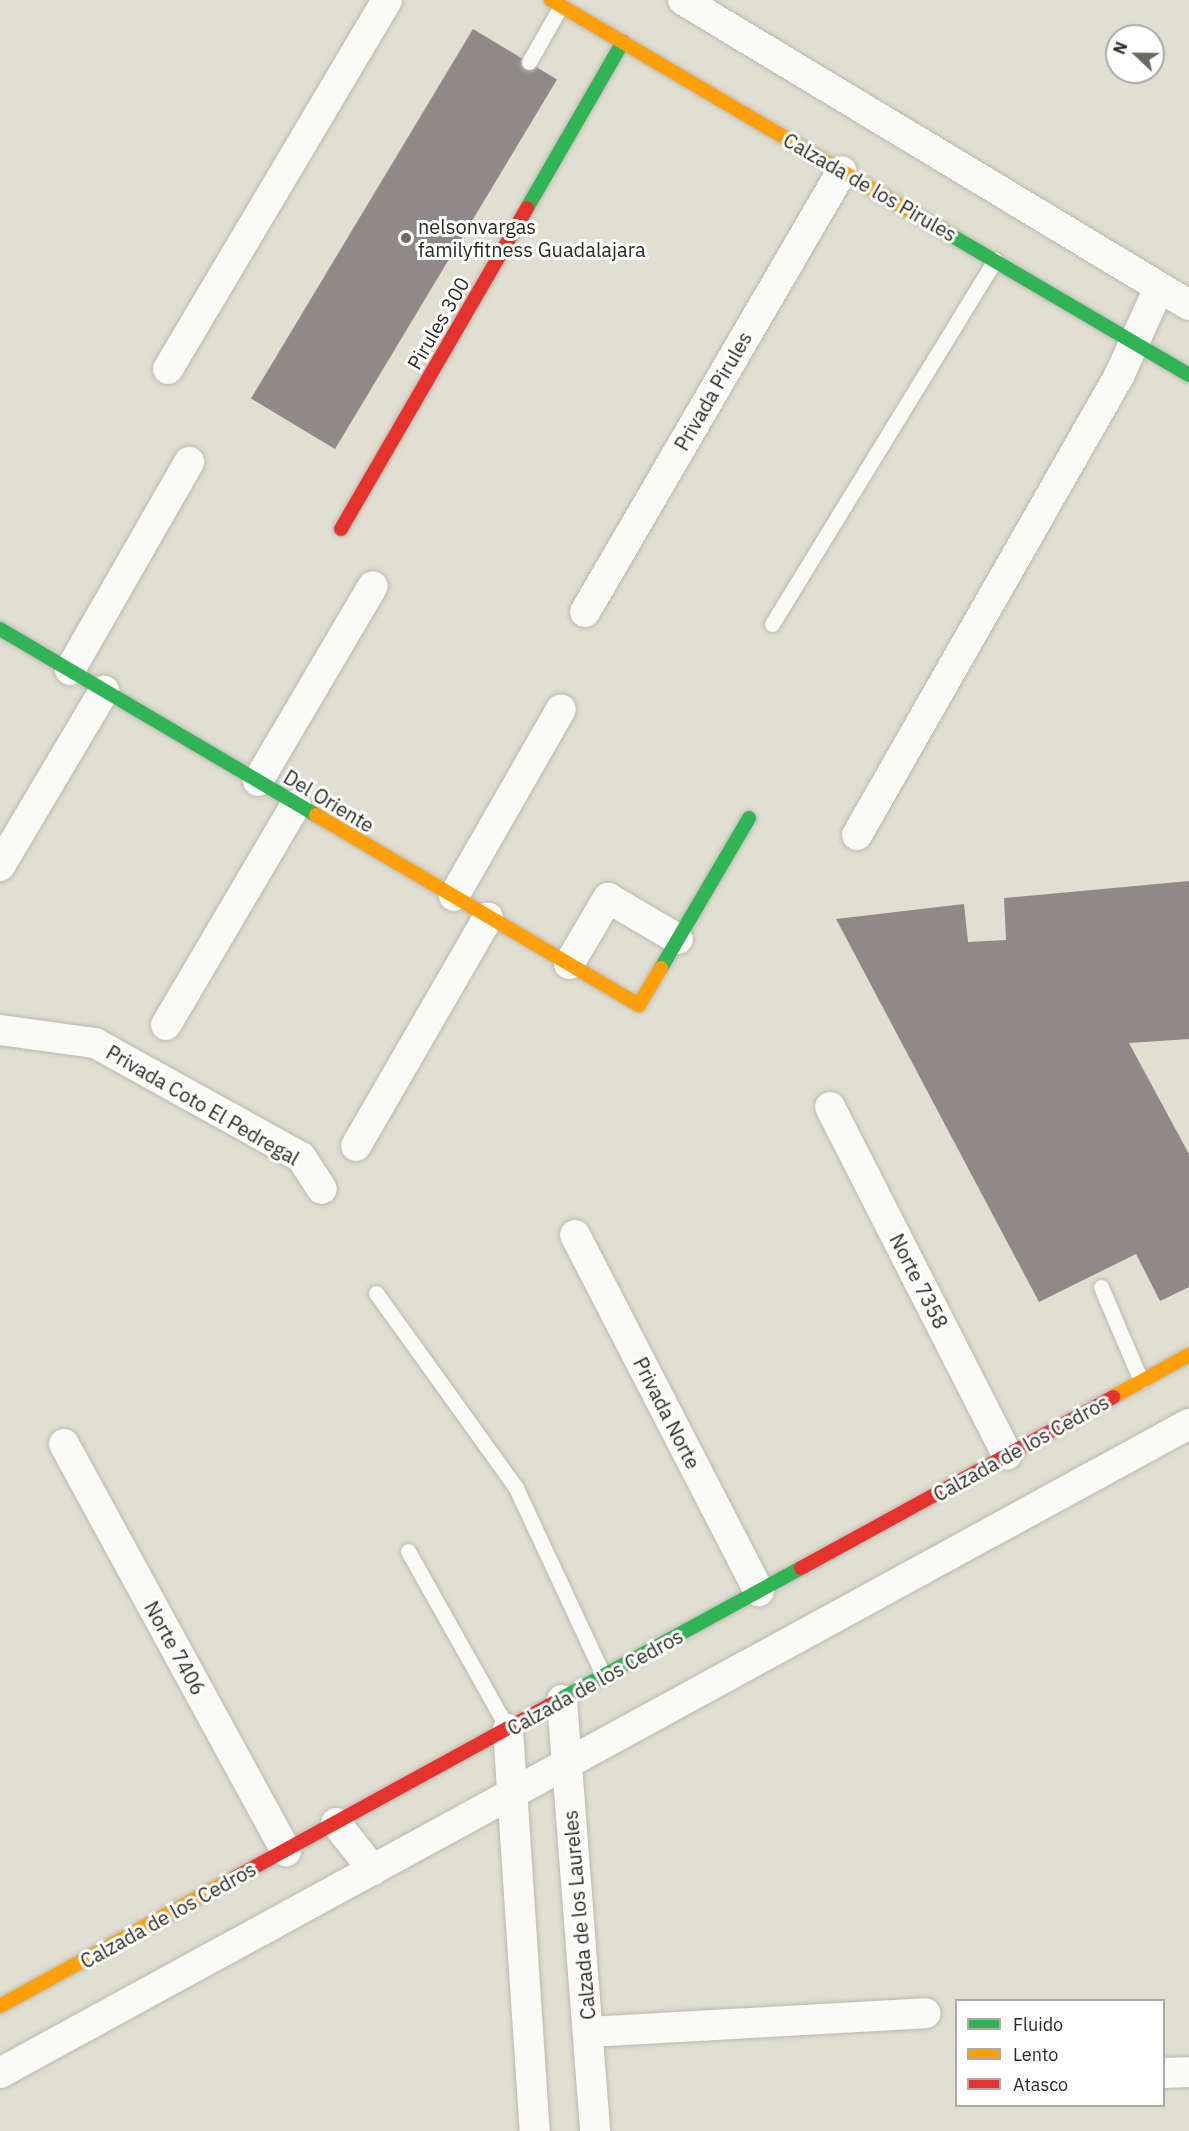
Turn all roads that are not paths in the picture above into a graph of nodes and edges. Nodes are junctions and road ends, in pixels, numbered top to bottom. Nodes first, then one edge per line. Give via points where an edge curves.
1 (387, 0) edge
2 (683, 0) edge
3 (559, 2) edge
4 (623, 42) junction
5 (529, 62) dead end
6 (842, 171) junction
7 (995, 260) junction
8 (1159, 288) junction
9 (1189, 305) edge
10 (1134, 343) junction
11 (168, 369) dead end
12 (1189, 375) edge
13 (189, 462) dead end
14 (341, 529) dead end
15 (373, 586) dead end
16 (585, 612) dead end
17 (772, 624) dead end
18 (0, 629) edge
19 (70, 670) junction
20 (105, 691) junction
21 (561, 708) dead end
22 (258, 781) junction
23 (296, 804) junction
24 (749, 818) dead end
25 (857, 834) dead end
26 (0, 866) edge
27 (454, 896) junction
28 (488, 917) junction
29 (678, 939) junction
30 (569, 964) junction
31 (166, 1025) dead end
32 (0, 1030) edge
33 (830, 1107) dead end
34 (356, 1146) dead end
35 (322, 1189) dead end
36 (575, 1236) dead end
37 (1101, 1287) dead end
38 (375, 1293) dead end
39 (1189, 1355) edge
40 (1142, 1381) junction
41 (1189, 1424) edge
42 (64, 1444) dead end
43 (1007, 1455) junction
44 (408, 1551) dead end
45 (759, 1591) junction
46 (604, 1677) junction
47 (562, 1700) junction
48 (508, 1729) junction
49 (566, 1764) junction
50 (513, 1794) junction
51 (336, 1823) junction
52 (286, 1851) junction
53 (373, 1870) junction
54 (0, 2006) edge
55 (925, 2013) dead end
56 (589, 2032) junction
57 (1189, 2072) edge
58 (0, 2073) edge
59 (1165, 2073) edge
60 (535, 2131) edge
61 (595, 2131) edge

1 - 11 street
2 - 8 street
3 - 4 street, Calzada de los Pirules
3 - 5 lane
4 - 6 street, Calzada de los Pirules
4 - 14 street, Pirules 300
6 - 7 street, Calzada de los Pirules
6 - 16 street, Privada Pirules
7 - 10 street, Calzada de los Pirules
7 - 17 lane
8 - 9 street
8 - 10 street
10 - 12 street, Calzada de los Pirules
10 - 25 street
13 - 19 street
15 - 22 street
18 - 19 street, Del Oriente
19 - 20 street, Del Oriente
20 - 22 street, Del Oriente
20 - 26 street
21 - 27 street
22 - 23 street, Del Oriente
23 - 27 street, Del Oriente
23 - 31 street
24 - 29 street
27 - 28 street, Del Oriente
28 - 30 street, Del Oriente
28 - 34 street
29 - 30 street via 608,898
29 - 30 street, Del Oriente via 639,1005
32 - 35 street, Privada Coto El Pedregal via 95,1042 301,1157
33 - 43 street, Norte 7358
36 - 45 street, Privada Norte
37 - 40 lane
38 - 46 lane via 516,1488
39 - 40 street, Calzada de los Cedros
40 - 43 street, Calzada de los Cedros
41 - 49 street
42 - 52 street, Norte 7406
43 - 45 street, Calzada de los Cedros
44 - 48 lane
45 - 46 street, Calzada de los Cedros
46 - 47 street, Calzada de los Cedros
47 - 48 street, Calzada de los Cedros
47 - 49 street, Calzada de los Laureles
48 - 50 street
48 - 51 street, Calzada de los Cedros
49 - 50 street
49 - 56 street, Calzada de los Laureles
50 - 53 street
50 - 60 street
51 - 52 street, Calzada de los Cedros
51 - 53 street
52 - 54 street, Calzada de los Cedros
53 - 58 street
55 - 56 street
56 - 61 street, Calzada de los Laureles
57 - 59 street

